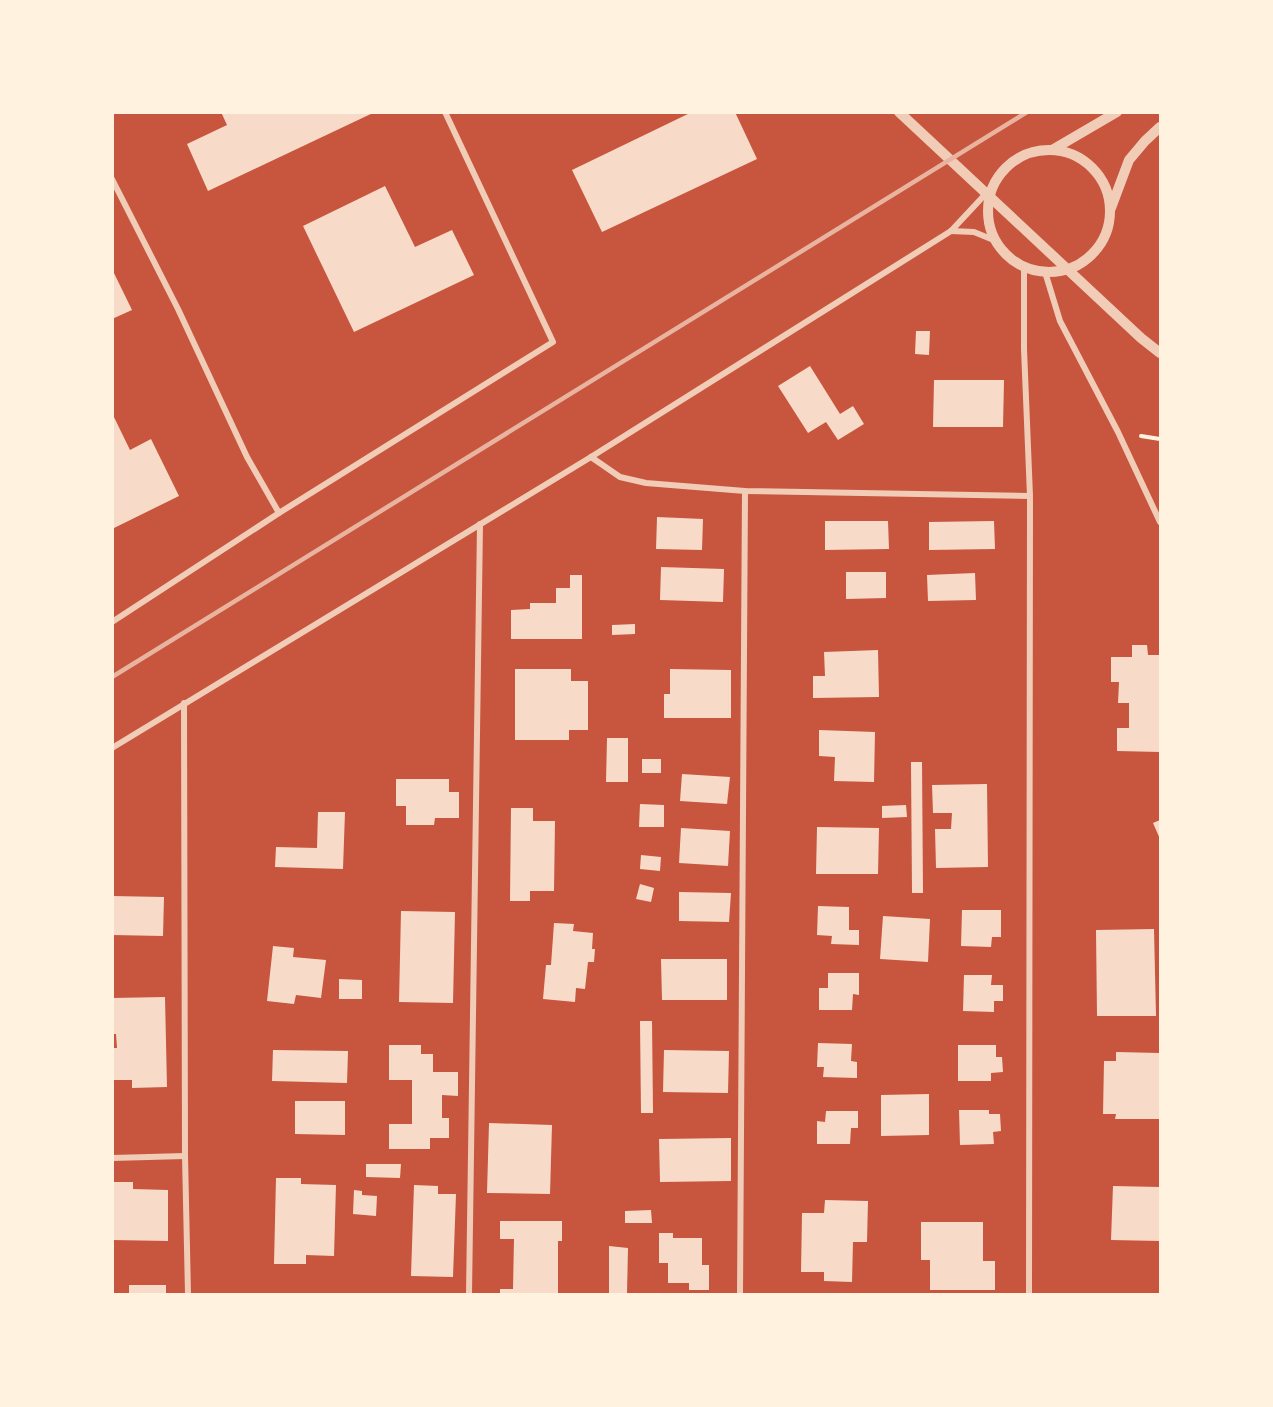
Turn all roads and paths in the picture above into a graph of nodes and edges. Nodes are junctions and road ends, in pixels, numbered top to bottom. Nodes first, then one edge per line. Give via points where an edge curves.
1 (445, 112) edge
2 (899, 112) edge
3 (1117, 112) edge
4 (1161, 128) edge
5 (1052, 150) junction
6 (112, 179) edge
7 (993, 186) junction
8 (1110, 212) junction
9 (951, 231) junction
10 (996, 241) junction
11 (1024, 267) junction
12 (1045, 272) junction
13 (1161, 353) edge
14 (591, 457) junction
15 (745, 491) junction
16 (1030, 496) junction
17 (279, 513) junction
18 (1161, 522) edge
19 (480, 524) junction
20 (112, 622) edge
21 (184, 703) junction
22 (112, 748) edge
23 (185, 1156) junction
24 (112, 1158) edge
25 (188, 1294) edge
26 (469, 1294) edge
27 (740, 1294) edge
28 (1029, 1294) edge

1 - 17 street via 553,342
2 - 13 street
3 - 5 street
4 - 8 street via 1129,160
5 - 7 street via 1017,159
5 - 8 street via 1070,153 1086,162 1107,192
6 - 17 street via 247,457
7 - 9 street
7 - 10 street via 988,204 989,223
8 - 12 street via 1107,231 1083,262 1065,270
9 - 10 street via 974,232
9 - 14 street
10 - 11 street
11 - 12 street
11 - 16 street
12 - 18 street via 1060,321
14 - 15 street via 632,481
14 - 19 street
15 - 16 street
15 - 27 street
16 - 28 street
17 - 20 street
19 - 21 street
19 - 26 street
21 - 22 street
21 - 23 street
23 - 24 street
23 - 25 street

